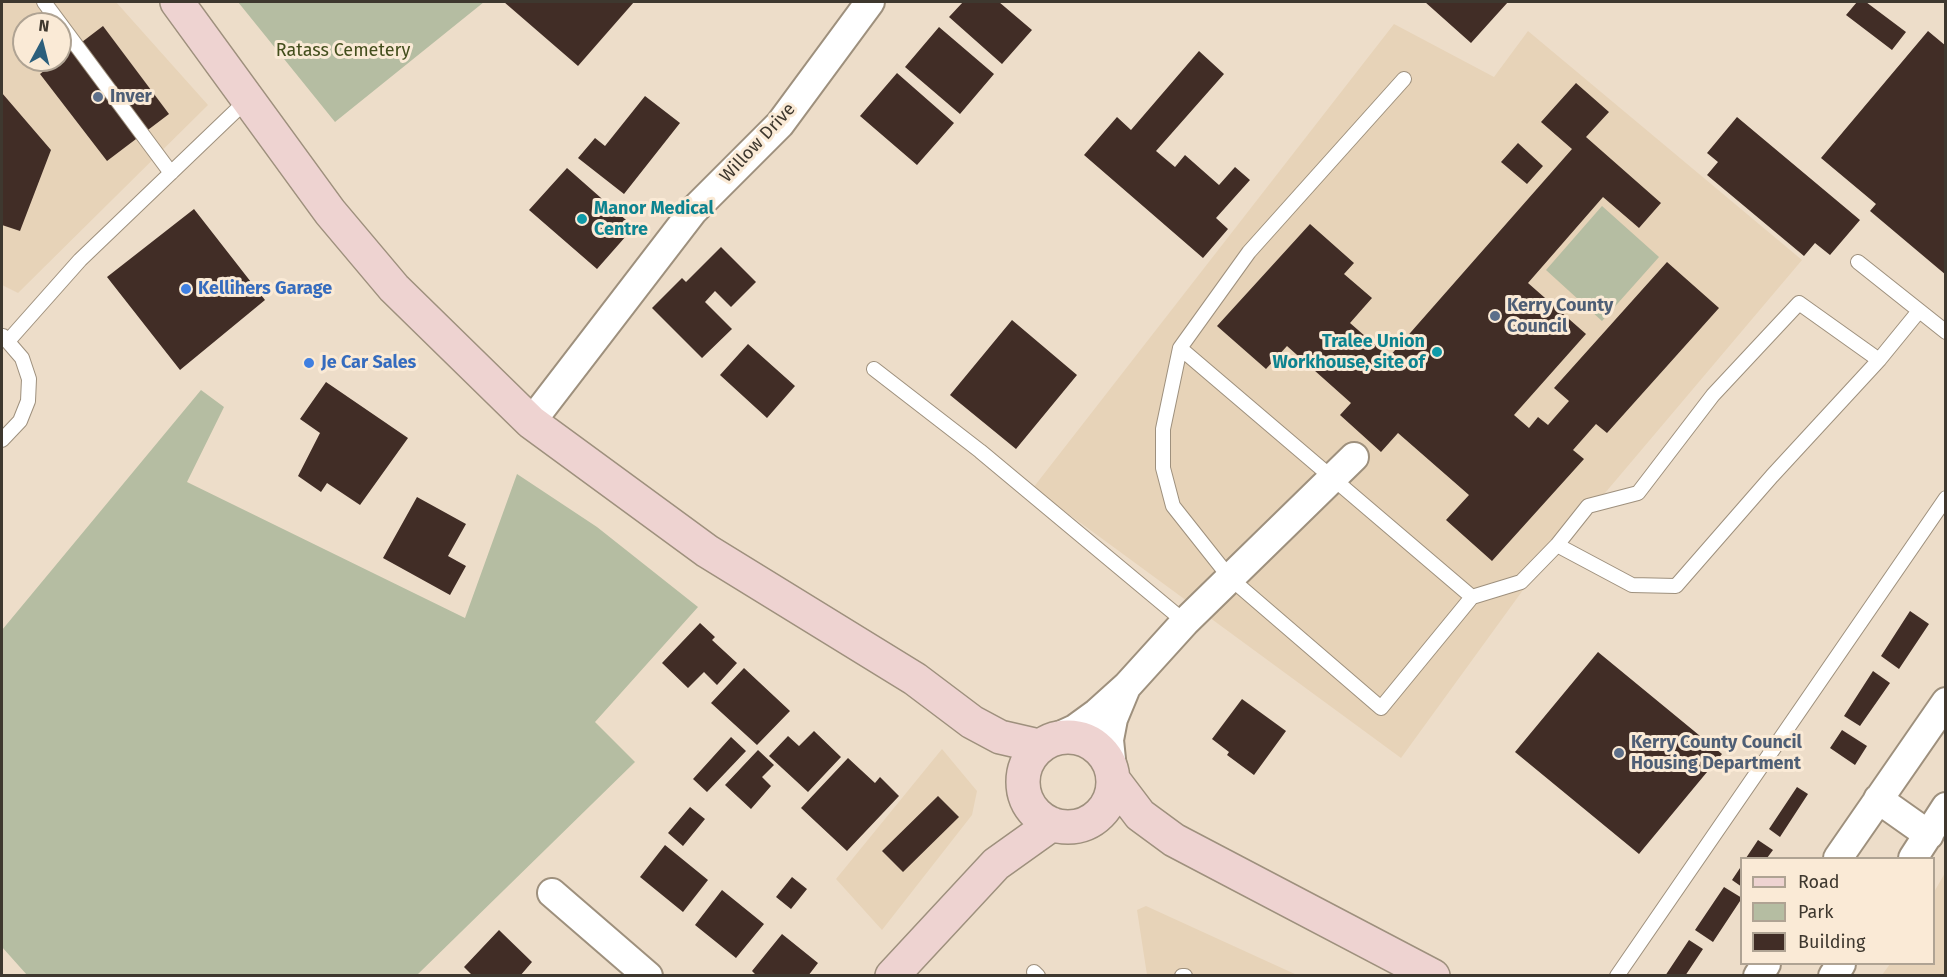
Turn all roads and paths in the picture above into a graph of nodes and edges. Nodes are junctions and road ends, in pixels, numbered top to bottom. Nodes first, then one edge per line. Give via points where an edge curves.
1 (44, 2) edge
2 (177, 2) edge
3 (870, 2) edge
4 (1404, 79) dead end
5 (248, 99) junction
6 (171, 173) junction
7 (1858, 262) dead end
8 (1919, 312) junction
9 (1946, 332) edge
10 (5, 338) edge
11 (1180, 348) junction
12 (1879, 360) junction
13 (874, 369) dead end
14 (531, 422) junction
15 (2, 440) edge
16 (1354, 457) dead end
17 (1332, 479) junction
18 (1946, 498) edge
19 (1557, 545) junction
20 (1230, 578) junction
21 (1472, 597) junction
22 (1185, 622) junction
23 (1127, 686) junction
24 (1946, 702) edge
25 (972, 722) junction
26 (1045, 743) junction
27 (1114, 776) junction
28 (1024, 790) junction
29 (1878, 800) junction
30 (1946, 807) edge
31 (1091, 821) junction
32 (1052, 824) junction
33 (1929, 835) junction
34 (1174, 840) junction
35 (1839, 857) edge
36 (1913, 857) edge
37 (996, 864) junction
38 (552, 893) dead end
39 (648, 975) edge
40 (892, 975) edge
41 (1433, 975) edge
42 (1617, 975) edge

1 - 6 lane
2 - 5 main road
3 - 14 street, Willow Drive via 780,124 693,211
4 - 11 lane via 1249,252
5 - 6 lane
5 - 14 main road via 330,212 394,288
6 - 10 lane
7 - 8 lane
8 - 9 lane
8 - 12 lane
10 - 15 lane via 22,358 29,379 28,401 20,421
11 - 17 lane
11 - 20 lane via 1163,429 1163,468 1173,506
12 - 19 lane via 1676,586 1632,585
12 - 19 lane via 1799,303 1713,395 1638,493 1587,506
13 - 22 lane via 980,451
14 - 25 main road via 708,551 915,679
16 - 17 street
17 - 20 street
17 - 21 lane
18 - 42 lane
19 - 21 lane via 1521,582
20 - 21 lane via 1381,708
20 - 22 street
22 - 23 street
23 - 26 street via 1097,713
23 - 27 street via 1109,740
24 - 29 street
25 - 26 main road via 1000,737
25 - 28 main road
26 - 27 main road via 1070,737 1085,740 1102,752
26 - 28 main road via 1027,763
27 - 31 main road via 1104,810
27 - 34 main road via 1140,815
28 - 32 main road via 1037,814
28 - 37 main road via 1013,835
29 - 33 street
29 - 35 street
30 - 33 street
31 - 32 main road via 1072,827
31 - 34 main road
32 - 37 main road
33 - 36 street
34 - 41 main road
37 - 40 main road
38 - 39 street

